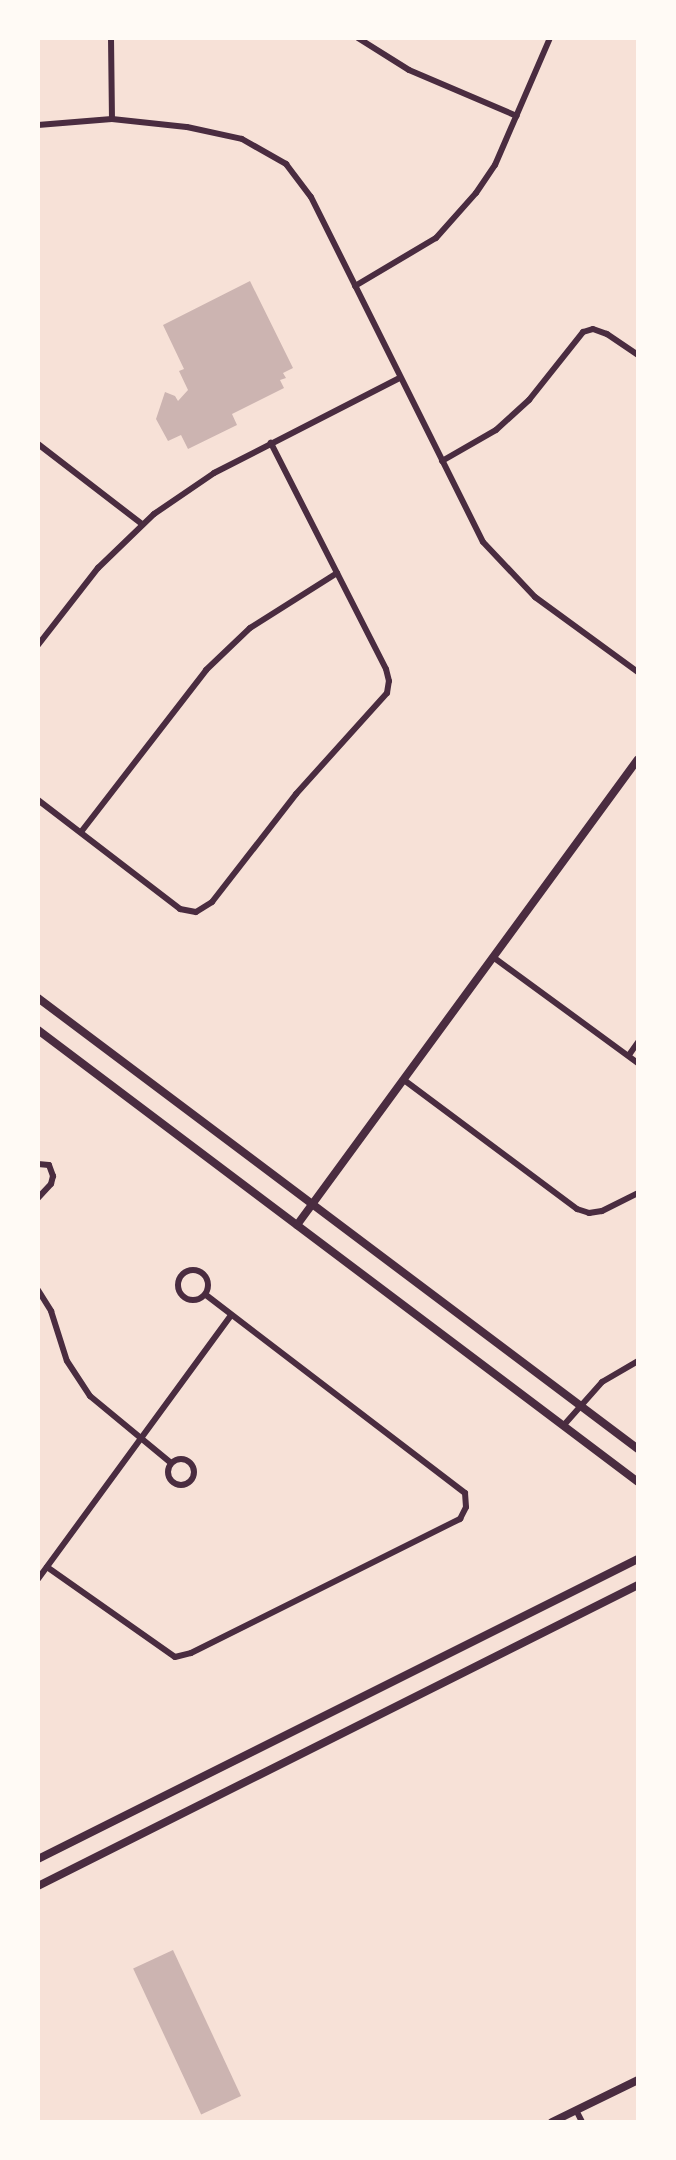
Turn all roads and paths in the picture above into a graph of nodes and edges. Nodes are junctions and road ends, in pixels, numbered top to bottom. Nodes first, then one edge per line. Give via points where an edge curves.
1 (111, 38) edge
2 (358, 38) edge
3 (550, 38) edge
4 (517, 116) junction
5 (112, 119) junction
6 (38, 125) edge
7 (355, 286) junction
8 (638, 355) edge
9 (400, 378) junction
10 (271, 443) junction
11 (38, 444) edge
12 (442, 461) junction
13 (142, 524) junction
14 (337, 573) junction
15 (38, 645) edge
16 (638, 672) edge
17 (638, 759) edge
18 (38, 800) edge
19 (81, 832) junction
20 (493, 957) junction
21 (38, 998) edge
22 (38, 1030) edge
23 (638, 1042) edge
24 (629, 1055) junction
25 (638, 1063) edge
26 (404, 1080) junction
27 (38, 1164) edge
28 (638, 1193) edge
29 (38, 1198) edge
30 (312, 1205) junction
31 (297, 1225) junction
32 (38, 1290) edge
33 (206, 1295) junction
34 (231, 1315) junction
35 (638, 1361) edge
36 (579, 1405) junction
37 (563, 1426) junction
38 (140, 1438) junction
39 (638, 1449) edge
40 (171, 1463) junction
41 (638, 1482) edge
42 (638, 1559) edge
43 (47, 1567) junction
44 (38, 1579) edge
45 (638, 1585) edge
46 (38, 1859) edge
47 (38, 1886) edge
48 (638, 2080) edge
49 (576, 2110) junction
50 (552, 2122) edge
51 (582, 2122) edge

1 - 5 street
2 - 4 street via 409,70
3 - 4 street
4 - 7 street via 495,165 454,220 409,257
5 - 6 street
5 - 7 street via 222,133 273,154 304,185
7 - 9 street
8 - 12 street via 607,334 583,332 529,400 496,430
9 - 10 street
9 - 12 street
10 - 13 street via 214,473
10 - 14 street
11 - 13 street
12 - 16 street via 483,542 501,565 535,597
13 - 15 street via 98,568
14 - 19 street via 250,628 206,670
14 - 19 street via 386,669 387,693 296,794 212,902 196,912 180,909
17 - 20 street
18 - 19 street
20 - 24 street
20 - 26 street
21 - 30 street
22 - 31 street
23 - 24 street
24 - 25 street
26 - 28 street via 577,1209 602,1211
26 - 30 street
27 - 29 street via 49,1165 53,1176
30 - 31 street
30 - 36 street
31 - 37 street
32 - 38 street via 51,1311 67,1361 90,1396
33 - 33 street via 209,1283 204,1274 184,1273 178,1286 183,1296 195,1300
33 - 34 street
34 - 38 street
34 - 43 street via 465,1493 460,1519 175,1657
35 - 36 street via 602,1382
36 - 37 street
36 - 39 street
37 - 41 street
38 - 40 street
38 - 43 street
40 - 40 street via 171,1480 189,1482 192,1465 179,1459
42 - 46 street
43 - 44 street
45 - 47 street
48 - 49 street
49 - 50 street
49 - 51 street

